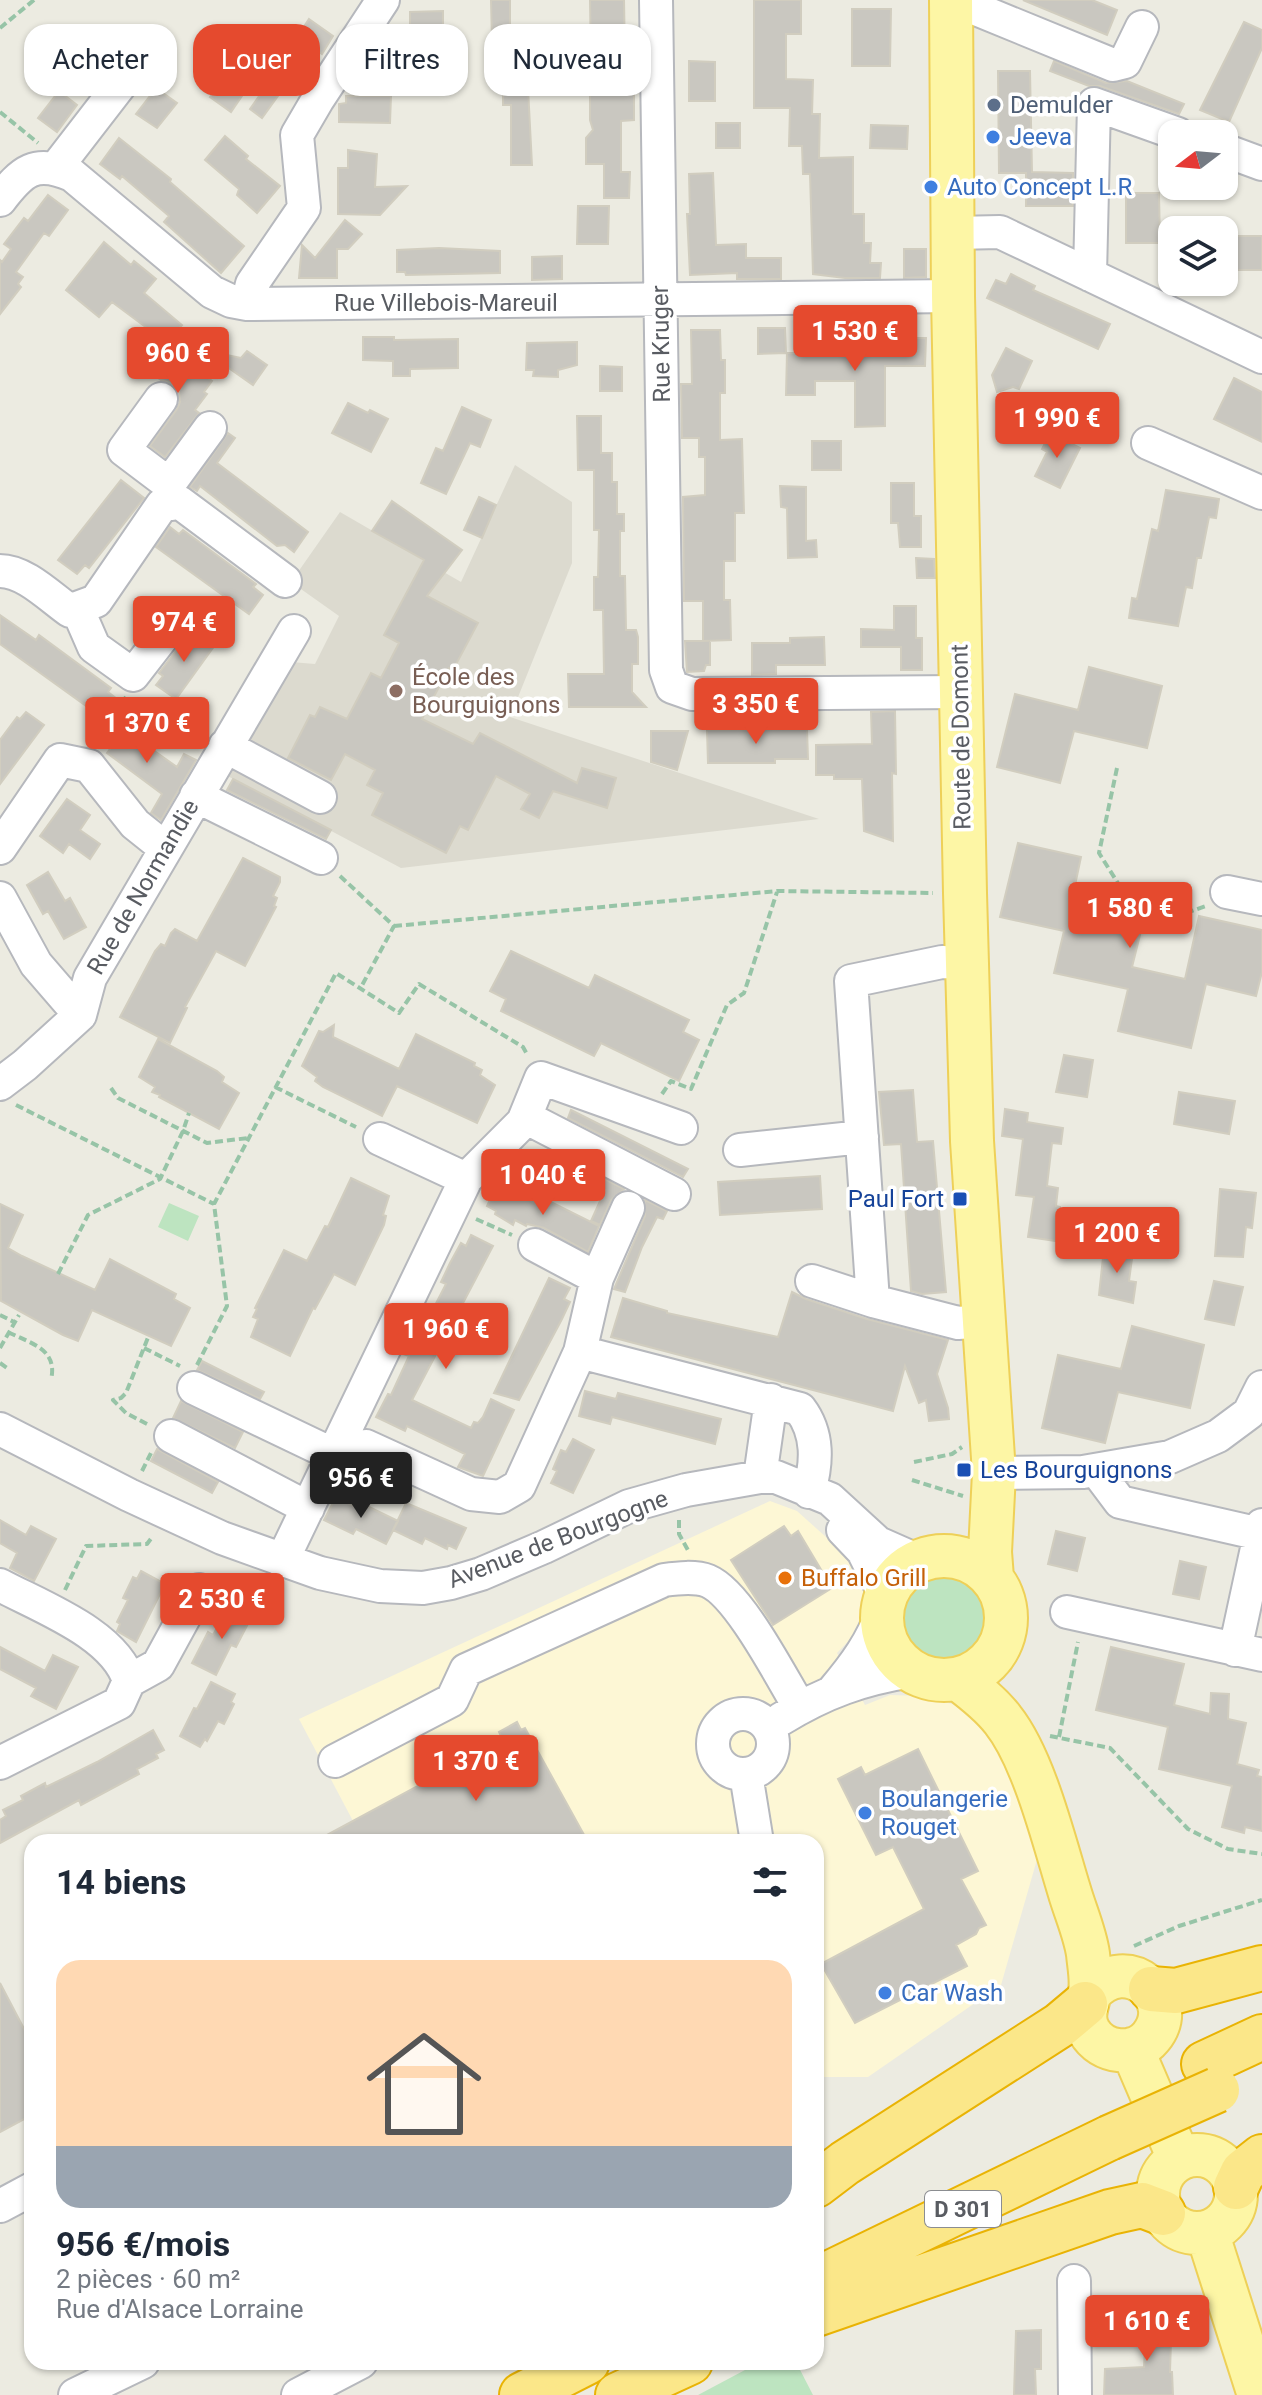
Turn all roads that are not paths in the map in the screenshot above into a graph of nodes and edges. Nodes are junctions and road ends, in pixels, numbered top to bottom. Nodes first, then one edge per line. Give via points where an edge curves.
1 (383, 0) edge
2 (656, 0) edge
3 (953, 0) edge
4 (1142, 27) dead end
5 (112, 96) edge
6 (1158, 127) edge
7 (1238, 155) edge
8 (1262, 164) edge
9 (56, 168) junction
10 (0, 200) edge
11 (954, 233) junction
12 (1090, 275) junction
13 (953, 296) junction
14 (660, 301) junction
15 (247, 304) junction
16 (1262, 357) edge
17 (161, 399) dead end
18 (210, 428) dead end
19 (1148, 443) dead end
20 (1262, 493) edge
21 (170, 494) junction
22 (0, 571) edge
23 (285, 581) dead end
24 (77, 608) junction
25 (178, 617) dead end
26 (294, 631) dead end
27 (960, 692) junction
28 (225, 746) junction
29 (196, 796) junction
30 (320, 797) dead end
31 (0, 848) edge
32 (165, 848) junction
33 (321, 858) road end
34 (1222, 897) road end
35 (0, 898) edge
36 (1262, 899) edge
37 (967, 963) junction
38 (80, 1015) junction
39 (2, 1092) edge
40 (525, 1117) junction
41 (681, 1128) dead end
42 (862, 1137) junction
43 (380, 1139) road end
44 (740, 1150) dead end
45 (466, 1179) junction
46 (674, 1194) dead end
47 (628, 1208) dead end
48 (535, 1245) road end
49 (597, 1278) junction
50 (812, 1281) dead end
51 (873, 1301) junction
52 (984, 1321) junction
53 (580, 1352) junction
54 (189, 1376) road end
55 (1262, 1387) edge
56 (771, 1400) junction
57 (0, 1429) edge
58 (159, 1435) road end
59 (366, 1446) dead end
60 (334, 1455) junction
61 (1096, 1470) junction
62 (760, 1477) junction
63 (987, 1488) junction
64 (809, 1492) junction
65 (308, 1508) junction
66 (1261, 1530) edge
67 (932, 1559) junction
68 (282, 1561) junction
69 (992, 1578) junction
70 (0, 1585) edge
71 (199, 1590) dead end
72 (884, 1603) junction
73 (1075, 1614) road end
74 (997, 1651) junction
75 (1249, 1653) edge
76 (912, 1671) junction
77 (958, 1679) junction
78 (129, 1681) junction
79 (833, 1691) junction
80 (800, 1708) junction
81 (768, 1727) junction
82 (335, 1761) dead end
83 (0, 1763) edge
84 (746, 1774) junction
85 (756, 1834) edge
86 (1262, 1968) edge
87 (1137, 1975) junction
88 (1088, 1998) junction
89 (1262, 2037) edge
90 (1132, 2049) junction
91 (1262, 2069) edge
92 (1210, 2077) junction
93 (1105, 2124) junction
94 (1179, 2159) junction
95 (1249, 2172) edge
96 (824, 2179) edge
97 (24, 2193) edge
98 (0, 2206) edge
99 (1163, 2213) junction
100 (1207, 2232) junction
101 (824, 2245) edge
102 (824, 2276) edge
103 (1074, 2281) dead end
104 (824, 2311) edge
105 (127, 2370) edge
106 (346, 2370) edge
107 (530, 2370) edge
108 (571, 2370) edge
109 (633, 2370) edge
110 (673, 2370) edge
111 (75, 2395) edge
112 (298, 2395) edge
113 (485, 2395) edge
114 (522, 2395) edge
115 (582, 2395) edge
116 (618, 2395) edge
117 (1075, 2395) edge
118 (1259, 2395) edge

1 - 15 street via 297,135 304,208 252,284
2 - 14 street, Rue Kruger
3 - 4 street via 1113,65 1125,62
3 - 11 main road, Route de Domont
5 - 9 street
6 - 12 street via 1094,104
7 - 8 street
9 - 10 street via 19,175
9 - 15 street, Rue Villebois-Mareuil via 72,175 212,292
11 - 12 street via 1000,232
11 - 13 main road, Route de Domont
12 - 16 street
13 - 14 street, Rue Villebois-Mareuil
13 - 27 main road, Route de Domont
14 - 15 street, Rue Villebois-Mareuil
14 - 27 street, Rue Kruger via 666,670 672,687 692,694
17 - 21 street via 124,450
18 - 21 street
19 - 20 street
21 - 23 street
21 - 24 street via 96,601
22 - 24 street via 25,579 70,611
24 - 25 street via 94,647 133,675
26 - 28 street, Rue de Normandie
27 - 37 main road, Route de Domont
28 - 29 street, Rue de Normandie
28 - 30 street
29 - 32 street, Rue de Normandie
29 - 33 street
31 - 32 street via 60,760 89,766 135,824
32 - 38 street, Rue de Normandie via 90,978
34 - 36 street
35 - 38 street via 36,964
37 - 42 street via 942,962 851,981
37 - 52 main road, Route de Domont
38 - 39 street
40 - 41 street via 541,1078
40 - 45 street
40 - 46 street
42 - 44 street
42 - 51 street
43 - 45 street
45 - 60 street
47 - 49 street
48 - 49 street
49 - 53 street
50 - 51 street
51 - 52 street via 958,1323
52 - 63 main road, Route de Domont via 992,1423
53 - 56 street
53 - 59 street via 519,1486 500,1497 471,1494
54 - 60 street
55 - 61 street via 1249,1413 1218,1436 1170,1457
56 - 62 street
56 - 64 street via 800,1409 810,1423 816,1468
57 - 68 street, Avenue de Bourgogne via 129,1495
58 - 65 street
60 - 65 street
61 - 63 street
61 - 66 street via 1120,1502
62 - 64 street, Avenue de Bourgogne via 776,1477
62 - 68 street, Avenue de Bourgogne via 629,1506 481,1574 423,1588 380,1586
63 - 67 main road via 959,1541
63 - 69 main road, Route de Domont
64 - 67 street, Avenue de Bourgogne via 830,1499 878,1543
64 - 72 street, Avenue de Bourgogne via 863,1551
65 - 68 street
66 - 75 street
67 - 69 main road via 957,1557
67 - 72 main road via 910,1566 891,1584
69 - 74 main road via 1003,1596 1007,1624
70 - 78 street via 103,1641
71 - 78 street via 158,1665
72 - 76 main road via 883,1630 891,1650
72 - 79 street via 860,1660
73 - 75 street
74 - 77 main road via 983,1667
74 - 87 main road via 1007,1691 1047,1735 1049,1762 1101,1923
76 - 77 main road via 946,1681
76 - 79 street via 872,1677
77 - 88 main road via 1003,1720 1026,1759 1087,1949
78 - 83 street via 119,1703
79 - 80 street
80 - 81 street
80 - 82 street via 733,1600 708,1581 684,1577 664,1580 466,1670 452,1700
81 - 84 street via 773,1742 767,1762
81 - 84 street via 738,1714 716,1730 716,1758 734,1773
84 - 85 street
86 - 87 highway via 1176,1991
87 - 88 main road via 1108,1978
87 - 90 main road via 1158,2004 1157,2027
88 - 90 main road via 1087,2026 1100,2044
88 - 96 highway via 1060,2025
89 - 92 highway, D 301
90 - 94 main road
91 - 92 highway, D 301
92 - 93 highway, D 301
93 - 101 highway, D 301
93 - 102 highway, D 301
94 - 95 main road via 1204,2155 1227,2168
94 - 99 main road via 1162,2177
95 - 100 main road via 1228,2217
97 - 98 street
99 - 100 main road via 1182,2229
99 - 104 highway via 1142,2205 1110,2212
100 - 118 main road
103 - 117 street
105 - 111 street
106 - 112 street
107 - 113 highway
108 - 114 highway
109 - 115 highway
110 - 116 highway

